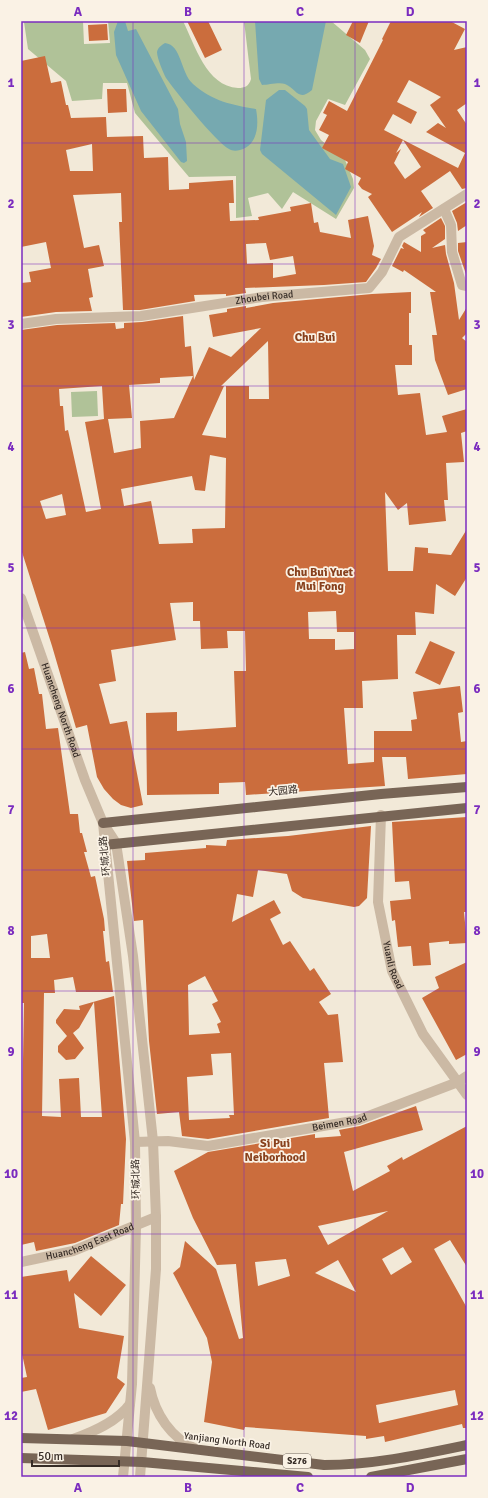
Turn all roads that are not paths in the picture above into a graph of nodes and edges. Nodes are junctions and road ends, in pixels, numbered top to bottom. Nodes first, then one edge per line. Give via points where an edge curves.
1 (467, 194) edge
2 (444, 209) junction
3 (467, 286) edge
4 (21, 324) edge
5 (21, 598) edge
6 (467, 787) edge
7 (467, 808) edge
8 (381, 815) junction
9 (103, 823) junction
10 (116, 843) junction
11 (104, 845) junction
12 (467, 1076) edge
13 (458, 1082) junction
14 (467, 1095) edge
15 (135, 1142) junction
16 (153, 1142) junction
17 (136, 1196) junction
18 (156, 1217) junction
19 (136, 1227) junction
20 (115, 1235) junction
21 (21, 1262) edge
22 (135, 1263) junction
23 (148, 1379) junction
24 (130, 1404) junction
25 (21, 1438) edge
26 (71, 1440) junction
27 (127, 1441) junction
28 (143, 1443) junction
29 (467, 1445) edge
30 (198, 1449) junction
31 (21, 1458) edge
32 (467, 1459) edge
33 (125, 1461) junction
34 (142, 1462) junction
35 (123, 1477) edge
36 (140, 1477) edge
37 (308, 1477) edge
38 (371, 1477) edge

1 - 2 street, Zhoubei Road
2 - 3 street via 451,225 452,252 462,284
2 - 4 street, Zhoubei Road via 399,237 382,272 370,288 262,297 141,316 56,319
5 - 9 street, Huancheng North Road via 85,780
6 - 9 main road, 大园路 via 365,795
7 - 8 main road
8 - 10 main road
8 - 13 street, Yuanli Road via 378,902 392,972 423,1034
9 - 10 street, 环城北路
9 - 11 street, 环城北路
10 - 11 main road
10 - 16 street, 环城北路 via 133,956
11 - 15 street, 环城北路
12 - 13 street, Beimen Road
13 - 14 street, Yuanli Road
13 - 16 street, Beimen Road via 358,1120 208,1146 168,1141
15 - 16 street, Beimen Road
15 - 17 street, 环城北路
16 - 18 street, 环城北路
17 - 19 street, 环城北路
17 - 20 street via 132,1215
18 - 19 street, Huancheng East Road
18 - 23 street, 环城北路 via 156,1269
19 - 20 street, Huancheng East Road
19 - 22 street, 环城北路
20 - 21 street, Huancheng East Road via 73,1251
20 - 22 street via 121,1234 128,1238 133,1248
22 - 24 street, 环城北路
23 - 28 street, 环城北路
23 - 30 street via 162,1421 186,1445
24 - 26 street via 113,1420
24 - 27 street, 环城北路
25 - 26 main road, S276
26 - 27 main road, S276
27 - 28 main road, Yanjiang North Road / S276
27 - 33 street, 环城北路
28 - 30 main road, Yanjiang North Road / S276
28 - 34 street, 环城北路
29 - 30 main road, Yanjiang North Road / S276 via 355,1465 324,1465
31 - 33 main road, S276
32 - 38 main road
33 - 34 main road, S276
33 - 35 street, 环城北路
34 - 36 street, 环城北路
34 - 37 main road, S276

